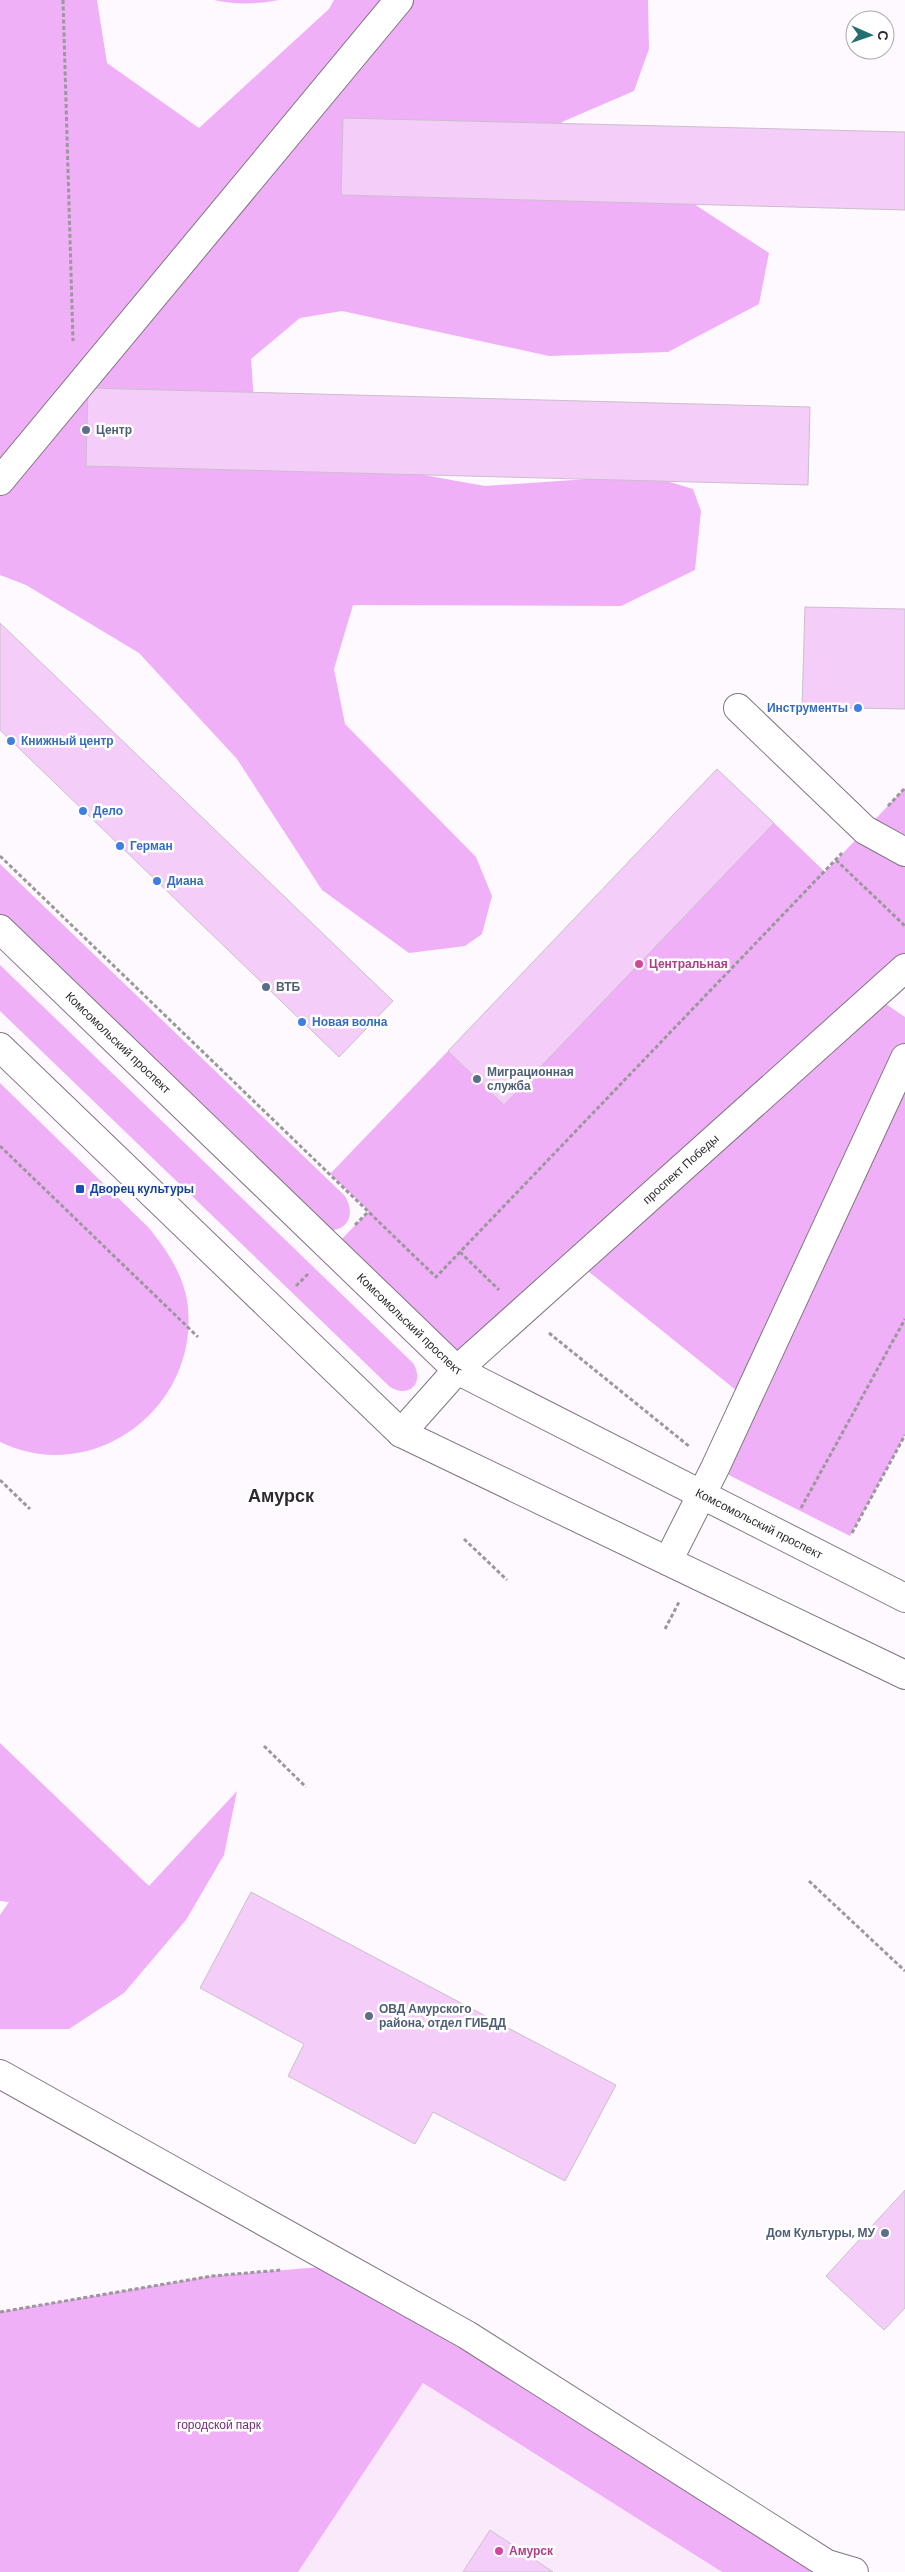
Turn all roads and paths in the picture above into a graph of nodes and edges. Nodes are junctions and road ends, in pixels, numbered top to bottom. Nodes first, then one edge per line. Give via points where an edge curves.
1 (63, 0) edge
2 (399, 0) edge
3 (74, 391) junction
4 (0, 480) edge
5 (738, 708) dead end
6 (905, 852) edge
7 (0, 856) edge
8 (836, 860) dead end
9 (825, 872) dead end
10 (905, 926) edge
11 (0, 929) edge
12 (905, 968) edge
13 (0, 1046) edge
14 (905, 1058) edge
15 (0, 1146) edge
16 (332, 1249) junction
17 (460, 1252) junction
18 (273, 1310) junction
19 (522, 1312) junction
20 (905, 1320) edge
21 (198, 1337) dead end
22 (457, 1370) junction
23 (401, 1433) junction
24 (905, 1435) edge
25 (715, 1468) junction
26 (0, 1480) edge
27 (702, 1494) junction
28 (30, 1509) dead end
29 (800, 1511) dead end
30 (850, 1536) dead end
31 (464, 1540) dead end
32 (668, 1561) junction
33 (507, 1580) dead end
34 (905, 1598) edge
35 (905, 1675) edge
36 (264, 1746) dead end
37 (306, 1787) dead end
38 (808, 1881) dead end
39 (905, 1971) edge
40 (0, 2074) edge
41 (291, 2270) dead end
42 (0, 2312) edge
43 (854, 2572) edge

1 - 3 path
2 - 3 street
3 - 4 street
5 - 6 street via 865,830
7 - 17 path via 436,1277
8 - 10 path
9 - 17 path
11 - 16 street, Комсомольский проспект
12 - 19 street, проспект Победы
13 - 18 street
14 - 25 street
15 - 21 path
16 - 18 path
16 - 22 street, Комсомольский проспект
17 - 19 path
18 - 23 street
19 - 22 street, проспект Победы
19 - 25 path
20 - 29 path
22 - 23 street, проспект Победы
22 - 27 street, Комсомольский проспект
23 - 32 street
24 - 30 path
25 - 27 street
26 - 28 path
27 - 32 street
27 - 34 street, Комсомольский проспект
31 - 33 path
32 - 35 street
36 - 37 path
38 - 39 path
40 - 43 street via 467,2335 827,2564
41 - 42 path via 212,2276

